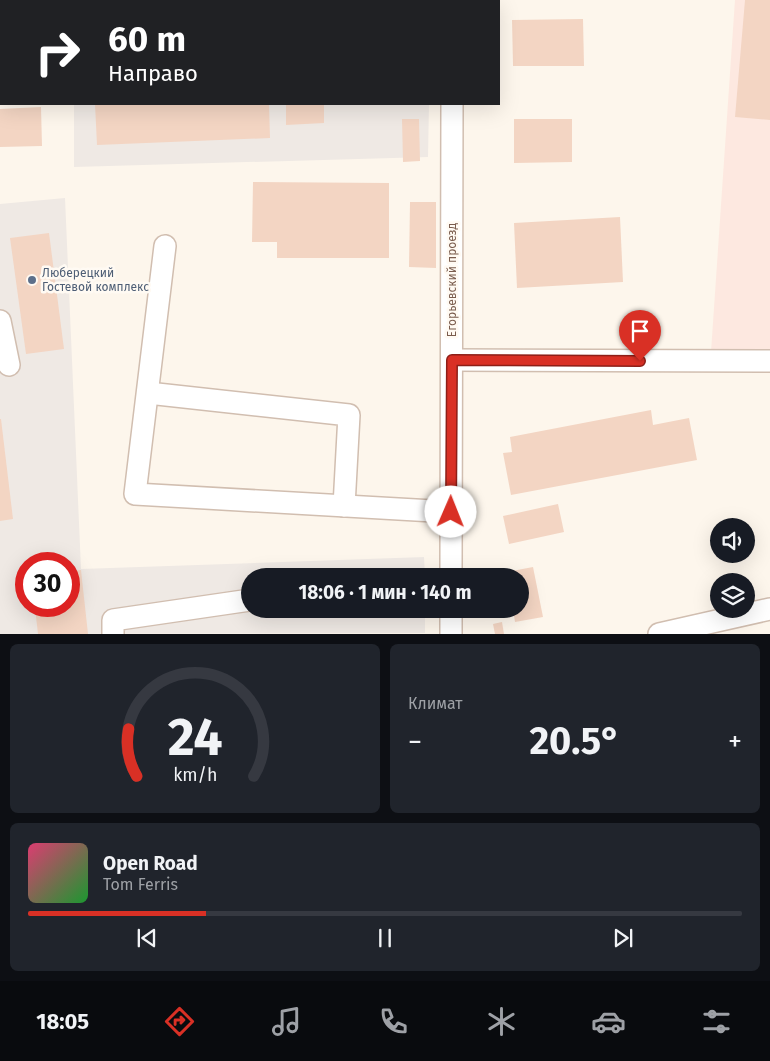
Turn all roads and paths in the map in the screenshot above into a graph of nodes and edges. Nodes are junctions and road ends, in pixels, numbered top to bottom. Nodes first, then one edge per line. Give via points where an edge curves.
1 (452, 105) edge
2 (165, 246) dead end
3 (0, 321) edge
4 (452, 360) junction
5 (770, 361) edge
6 (9, 365) dead end
7 (148, 393) junction
8 (344, 506) junction
9 (451, 512) junction
10 (451, 568) edge
11 (241, 601) edge
12 (770, 609) edge
13 (451, 618) edge
14 (113, 634) edge
15 (451, 634) edge
16 (659, 634) edge

1 - 4 street, Егорьевский проезд
2 - 7 street
3 - 6 street
4 - 5 street
4 - 9 street, Егорьевский проезд
7 - 8 street via 349,414
7 - 8 street via 135,494
8 - 9 street
9 - 10 street, Егорьевский проезд
11 - 14 street via 113,620
12 - 16 street
13 - 15 street

